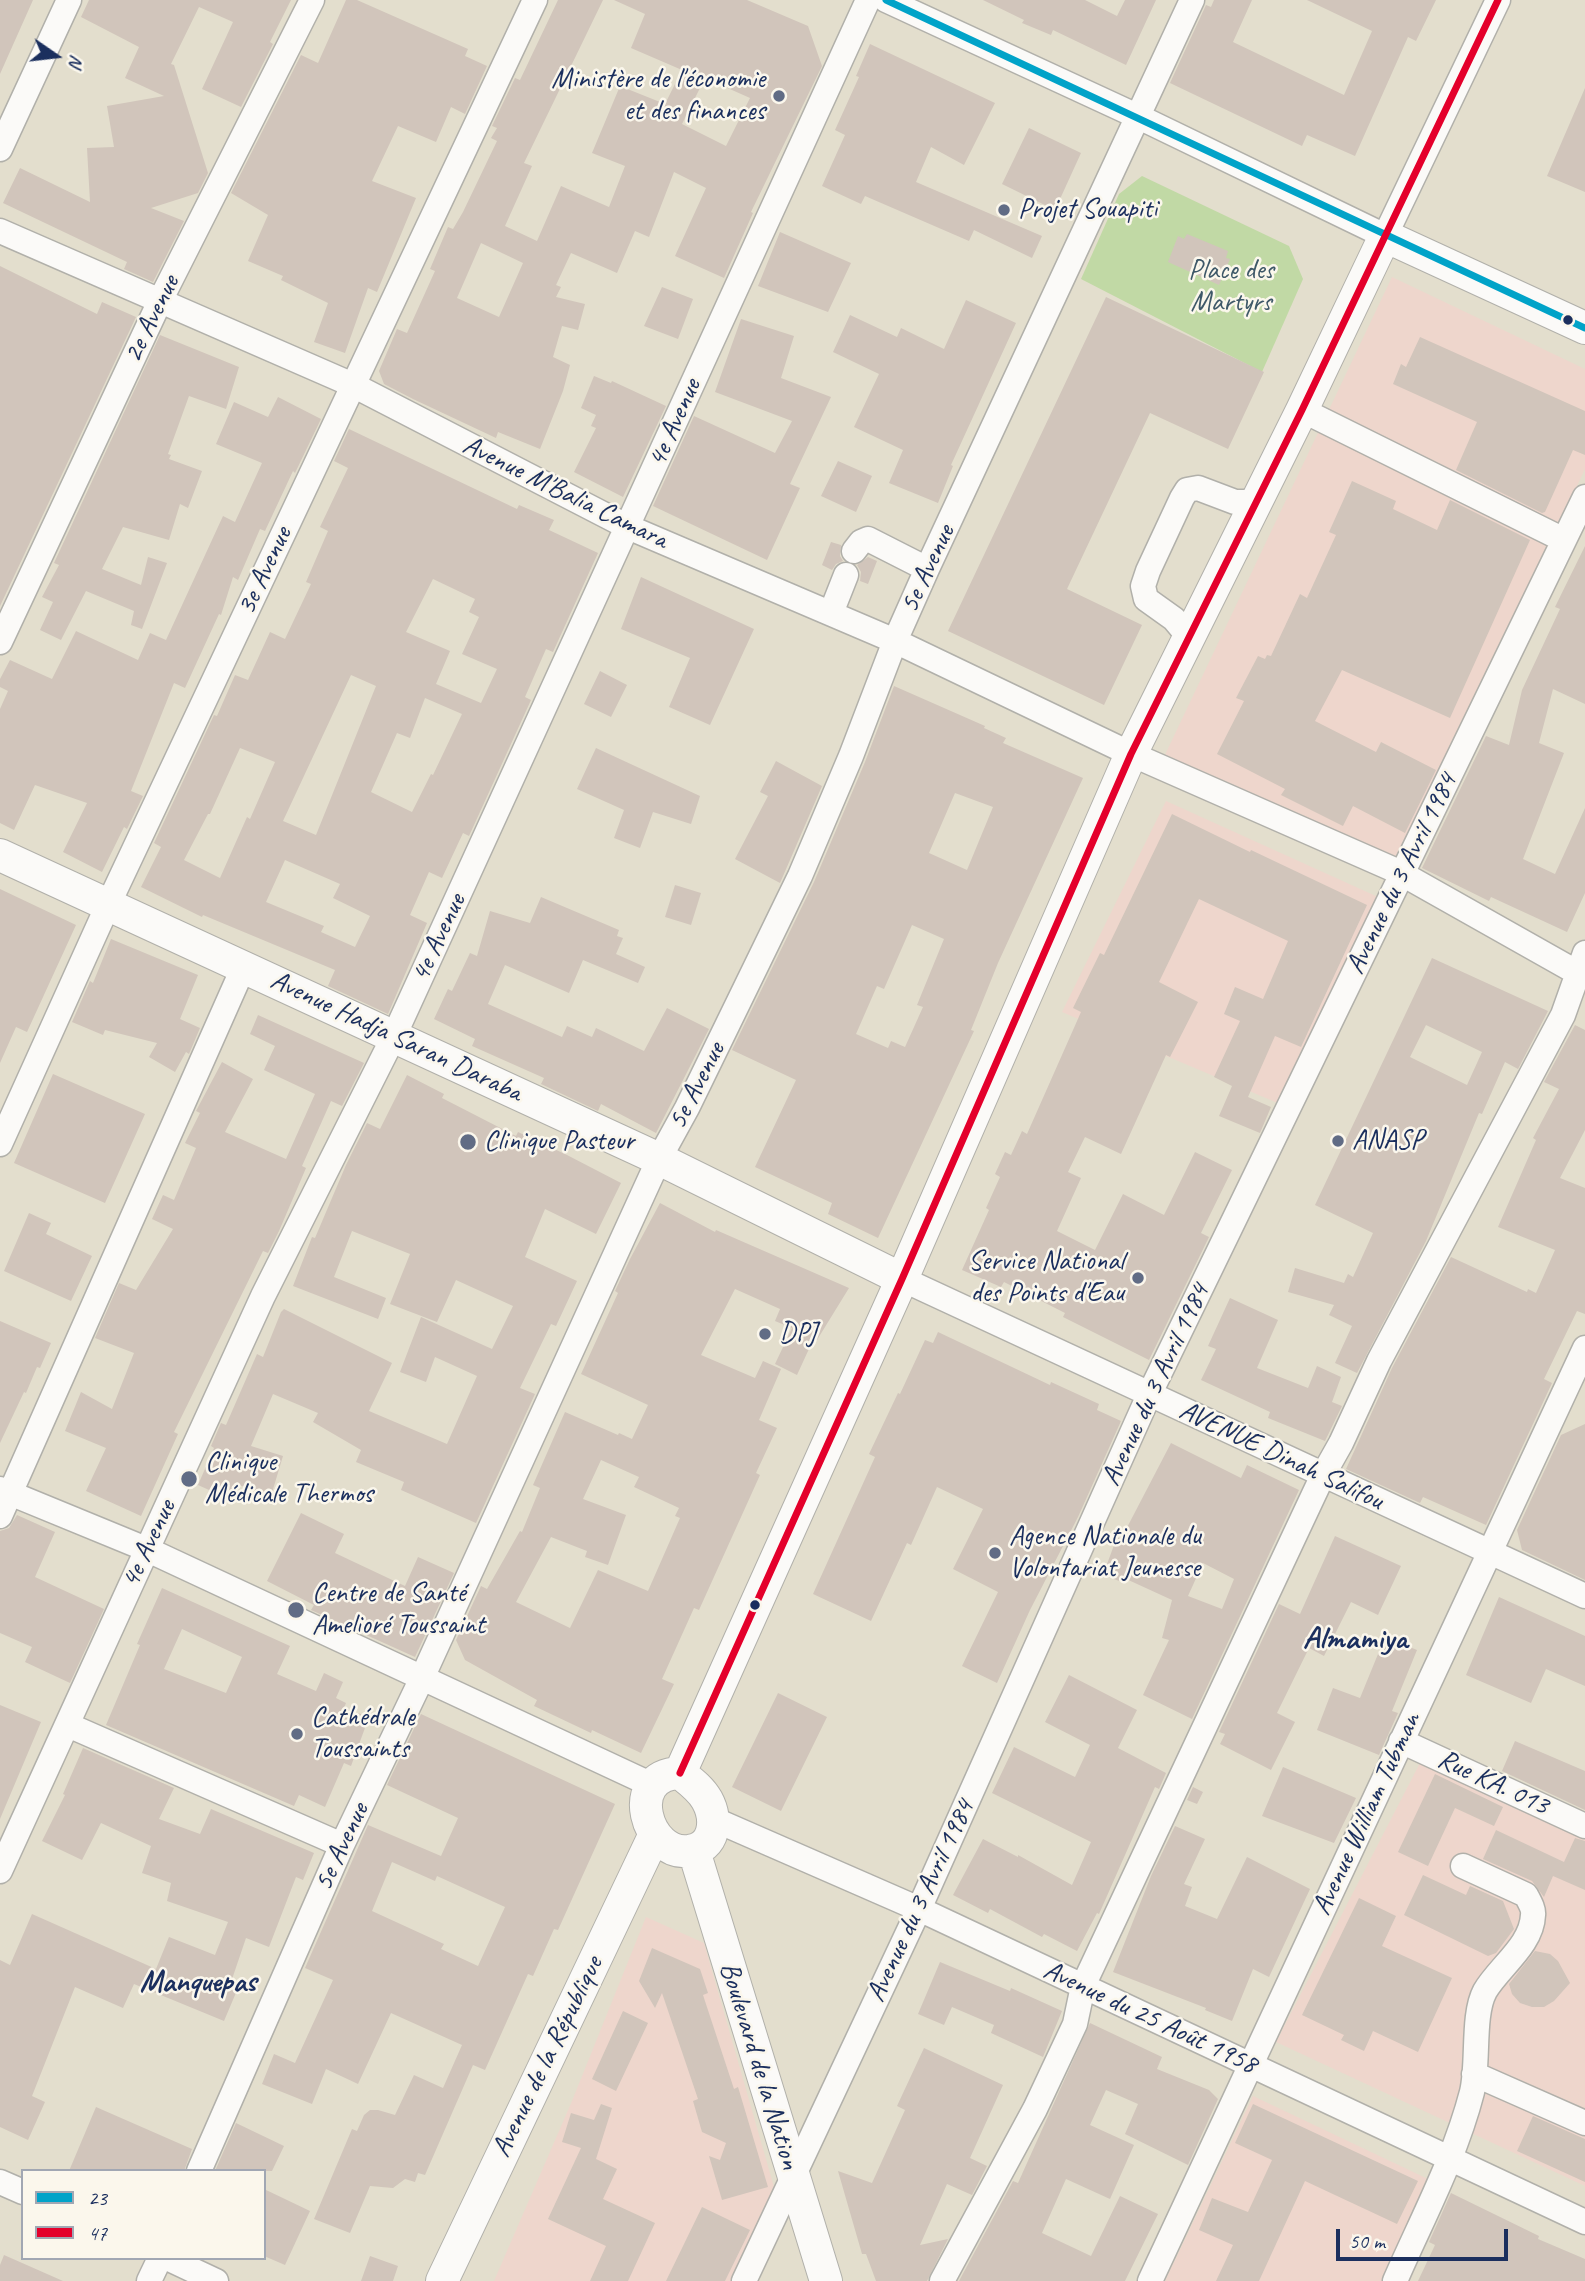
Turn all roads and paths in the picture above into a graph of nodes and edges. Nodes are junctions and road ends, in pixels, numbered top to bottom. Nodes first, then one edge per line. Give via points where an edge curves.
1 (69, 0) edge
2 (312, 0) edge
3 (535, 0) edge
4 (868, 0) edge
5 (886, 0) edge
6 (1192, 0) edge
7 (1498, 0) edge
8 (1139, 117) junction
9 (0, 149) edge
10 (0, 232) edge
11 (1385, 236) junction
12 (160, 301) junction
13 (1585, 328) edge
14 (353, 385) junction
15 (1302, 410) junction
16 (1585, 497) edge
17 (1256, 502) junction
18 (628, 527) junction
19 (1564, 540) junction
20 (854, 551) dead end
21 (927, 569) junction
22 (846, 575) dead end
23 (831, 613) junction
24 (1189, 637) junction
25 (0, 642) edge
26 (895, 642) junction
27 (1131, 754) junction
28 (0, 855) edge
29 (1402, 874) junction
30 (108, 905) junction
31 (244, 966) junction
32 (1582, 968) edge
33 (394, 1036) junction
34 (0, 1144) edge
35 (659, 1159) junction
36 (902, 1279) junction
37 (1585, 1348) edge
38 (1149, 1395) junction
39 (1323, 1475) junction
40 (5, 1491) edge
41 (0, 1516) edge
42 (146, 1549) junction
43 (1490, 1551) junction
44 (1585, 1596) edge
45 (422, 1678) junction
46 (68, 1725) junction
47 (1401, 1741) junction
48 (666, 1779) junction
49 (713, 1819) junction
50 (1585, 1826) edge
51 (656, 1834) junction
52 (342, 1845) junction
53 (694, 1851) junction
54 (1463, 1866) dead end
55 (0, 1871) edge
56 (919, 1909) junction
57 (1083, 1986) junction
58 (1250, 2065) junction
59 (1474, 2074) junction
60 (1585, 2123) edge
61 (1450, 2158) junction
62 (200, 2169) edge
63 (793, 2176) junction
64 (0, 2182) edge
65 (21, 2191) edge
66 (1585, 2222) edge
67 (159, 2260) edge
68 (171, 2260) edge
69 (149, 2281) edge
70 (216, 2281) edge
71 (442, 2281) edge
72 (744, 2281) edge
73 (826, 2281) edge
74 (942, 2281) edge
75 (1150, 2281) edge
76 (1395, 2281) edge

1 - 9 street
2 - 12 street, 2e Avenue
3 - 14 street, 3e Avenue
4 - 18 street, 4e Avenue
5 - 8 street
6 - 8 street, 5e Avenue
7 - 11 street
8 - 11 street
8 - 21 street, 5e Avenue
10 - 12 street, Avenue M'Balia Camara
11 - 13 main road
11 - 15 main road
12 - 14 street, Avenue M'Balia Camara
12 - 25 street, 2e Avenue
14 - 18 street, Avenue M'Balia Camara
14 - 30 street, 3e Avenue
15 - 17 main road
15 - 19 street
16 - 19 street, Avenue du 3 Avril 1984
17 - 24 main road
17 - 24 street via 1235,502 1198,488 1187,490 1182,498 1143,586 1146,599 1174,619
18 - 23 street, Avenue M'Balia Camara
18 - 33 street, 4e Avenue
19 - 29 street, Avenue du 3 Avril 1984
20 - 21 street via 867,539
21 - 26 street, 5e Avenue
22 - 23 street
23 - 26 street, Avenue M'Balia Camara
24 - 27 main road
26 - 27 street, Avenue M'Balia Camara
26 - 35 street, 5e Avenue via 800,876
27 - 29 street, Avenue M'Balia Camara
27 - 36 main road
28 - 30 main road, Avenue Hadja Saran Daraba
29 - 32 street, Avenue M'Balia Camara
29 - 38 street, Avenue du 3 Avril 1984
30 - 31 main road, Avenue Hadja Saran Daraba
30 - 34 street, 3e Avenue
31 - 33 main road, Avenue Hadja Saran Daraba
31 - 40 street
32 - 39 street via 1563,1015
33 - 35 main road, Avenue Hadja Saran Daraba
33 - 42 street, 4e Avenue via 263,1296
35 - 36 main road, Avenue Hadja Saran Daraba
35 - 45 street, 5e Avenue
36 - 38 street, AVENUE Dinah Salifou
36 - 48 main road
37 - 43 street, Avenue William Tubman
38 - 39 street, AVENUE Dinah Salifou
38 - 56 street, Avenue du 3 Avril 1984
39 - 43 street, AVENUE Dinah Salifou
39 - 57 street
40 - 41 street
40 - 42 street
42 - 45 street
42 - 46 street, 4e Avenue
43 - 44 street, AVENUE Dinah Salifou
43 - 47 street, Avenue William Tubman
45 - 48 street
45 - 52 street, 5e Avenue
46 - 52 street
46 - 55 street, 4e Avenue
47 - 50 street, Rue KA. 013
47 - 58 street, Avenue William Tubman
48 - 49 main road via 693,1783
48 - 51 main road via 646,1796 647,1819
49 - 53 main road via 709,1842
49 - 56 street, Avenue du 25 Août 1958
51 - 53 main road via 670,1849
51 - 71 main road, Avenue de la République
52 - 62 street, 5e Avenue
53 - 63 main road, Boulevard de la Nation
54 - 59 street via 1526,1895 1534,1913 1529,1932 1484,1993
56 - 57 street, Avenue du 25 Août 1958
56 - 63 street, Avenue du 3 Avril 1984
57 - 58 street, Avenue du 25 Août 1958
57 - 74 street via 1075,2024 1035,2109
58 - 61 street, Avenue du 25 Août 1958
58 - 75 street, Avenue William Tubman
59 - 60 street
59 - 61 street
61 - 66 street, Avenue du 25 Août 1958
61 - 76 street
63 - 72 street, Avenue du 3 Avril 1984
63 - 73 main road, Boulevard de la Nation
64 - 65 street
67 - 69 street
68 - 70 street

